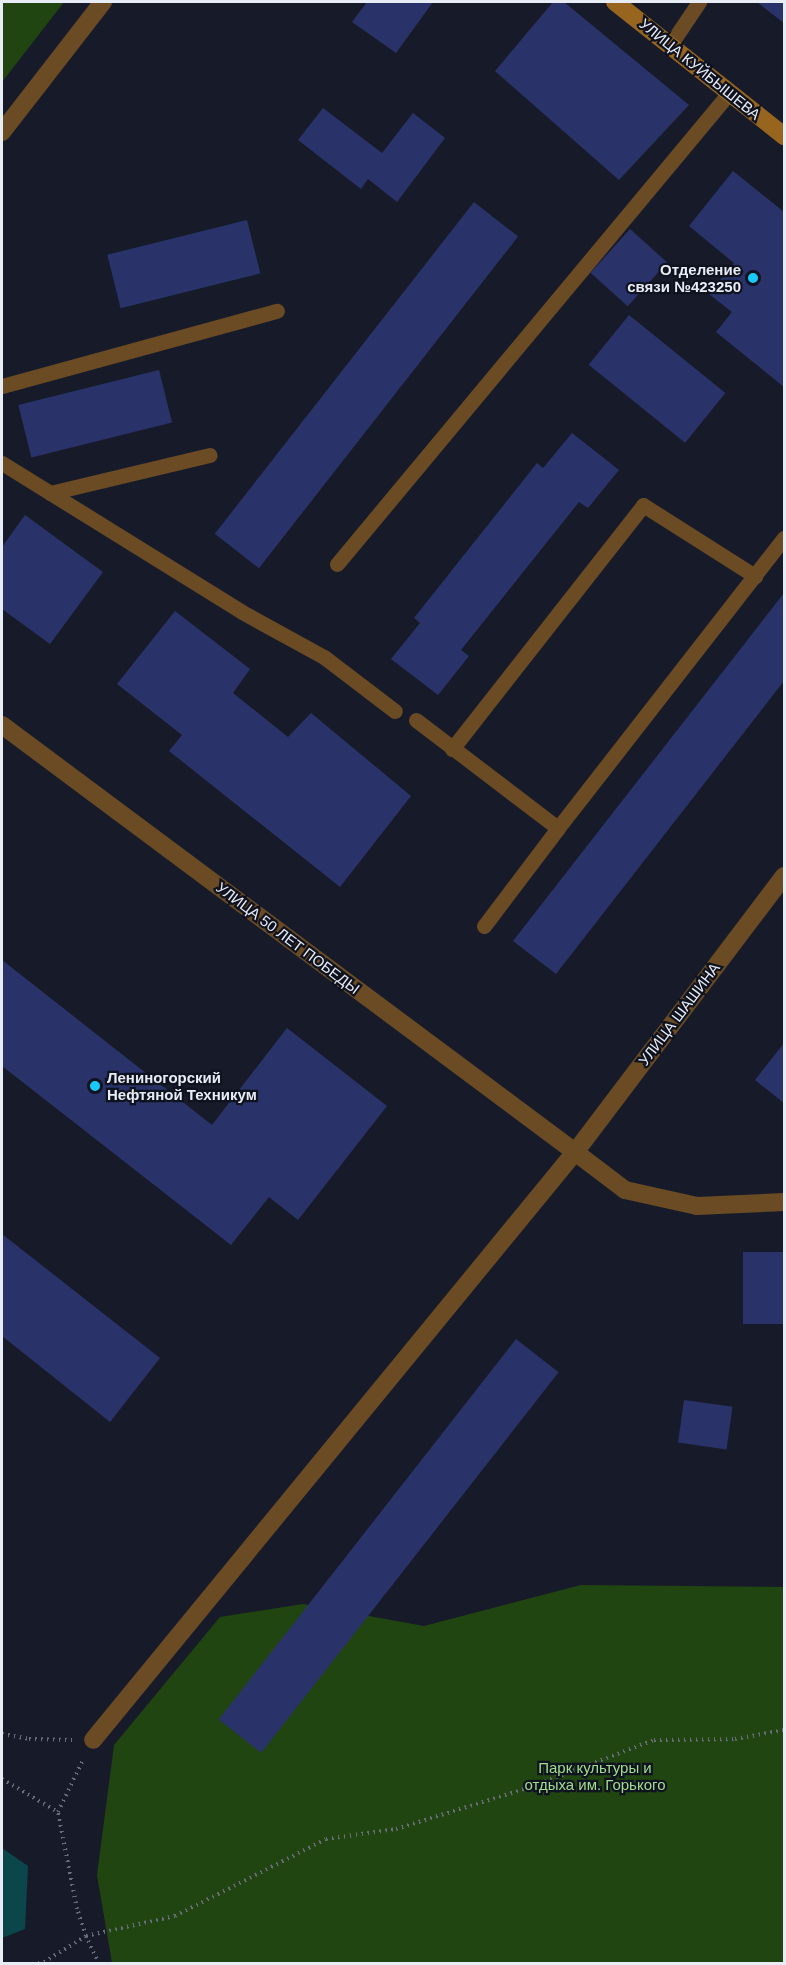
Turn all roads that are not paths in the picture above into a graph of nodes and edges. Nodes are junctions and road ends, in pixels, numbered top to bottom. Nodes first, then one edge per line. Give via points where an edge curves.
1 (103, 2) edge
2 (615, 2) edge
3 (699, 2) edge
4 (670, 45) junction
5 (729, 93) junction
6 (2, 132) edge
7 (784, 136) edge
8 (277, 311) dead end
9 (2, 386) edge
10 (210, 455) dead end
11 (2, 463) edge
12 (50, 493) junction
13 (784, 538) edge
14 (337, 564) dead end
15 (755, 576) junction
16 (395, 711) dead end
17 (416, 720) dead end
18 (2, 725) edge
19 (452, 749) junction
20 (558, 828) junction
21 (781, 888) edge
22 (484, 926) dead end
23 (575, 1152) junction
24 (784, 1202) edge
25 (93, 1740) road end

1 - 6 street
2 - 4 main road, УЛИЦА КУЙБЫШЕВА
3 - 4 lane
4 - 5 main road, УЛИЦА КУЙБЫШЕВА
5 - 7 main road, УЛИЦА КУЙБЫШЕВА
5 - 14 lane
8 - 9 lane
10 - 12 lane
11 - 12 lane
12 - 16 lane via 242,612 324,657
13 - 15 lane
15 - 19 lane via 643,505
15 - 20 lane
17 - 19 lane
18 - 23 street, УЛИЦА 50 ЛЕТ ПОБЕДЫ
19 - 20 lane
20 - 22 lane
21 - 23 street, УЛИЦА ШАШИНА
23 - 24 street, УЛИЦА 50 ЛЕТ ПОБЕДЫ via 625,1190 697,1206
23 - 25 street, УЛИЦА ШАШИНА

